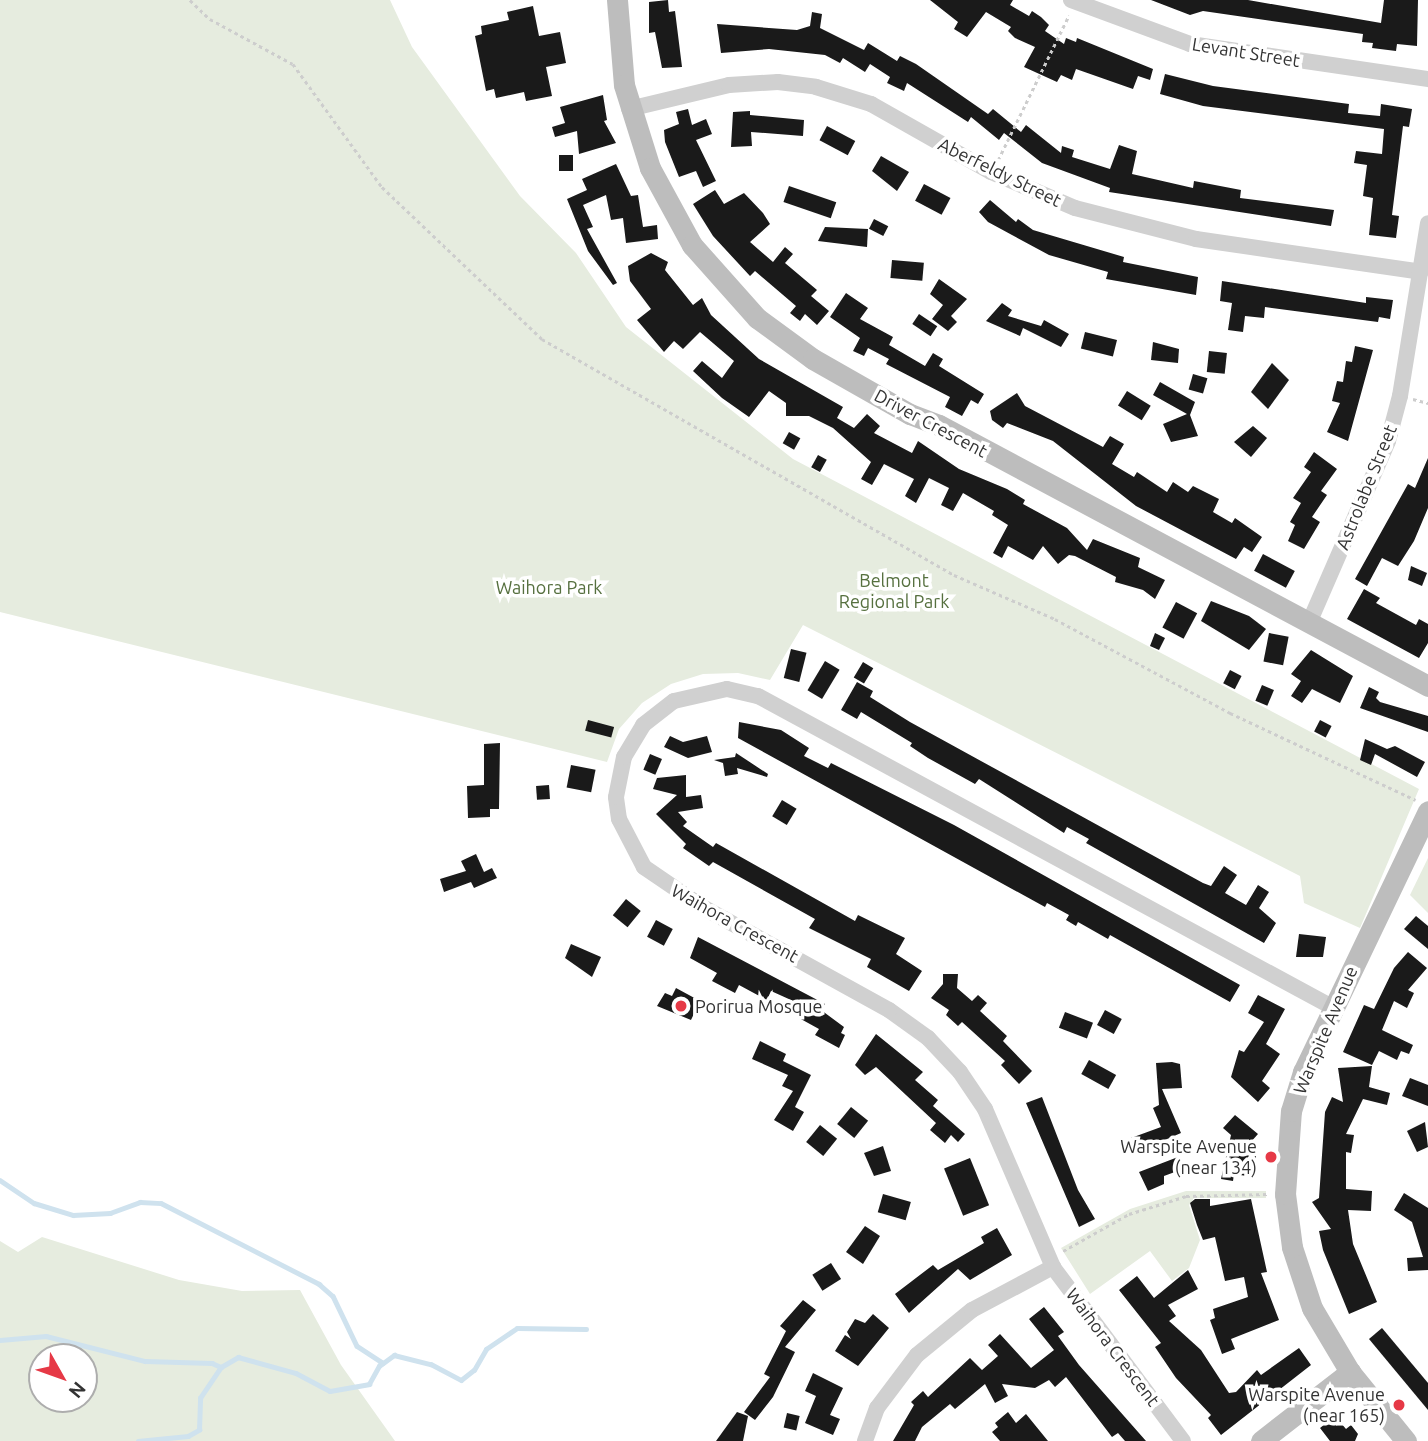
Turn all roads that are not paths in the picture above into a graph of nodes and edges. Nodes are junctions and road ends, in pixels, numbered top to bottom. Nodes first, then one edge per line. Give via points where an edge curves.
1 (617, 0) edge
2 (1073, 1) edge
3 (1428, 79) edge
4 (629, 108) junction
5 (1428, 223) edge
6 (1421, 272) junction
7 (1309, 623) junction
8 (1428, 686) edge
9 (1423, 806) edge
10 (1332, 1007) junction
11 (1051, 1263) junction
12 (1350, 1372) junction
13 (866, 1441) edge
14 (1184, 1441) edge
15 (1261, 1441) edge
16 (1406, 1441) edge

1 - 4 street, Driver Crescent
2 - 3 street, Levant Street via 1190,44
4 - 6 street, Aberfeldy Street via 729,85 808,86 881,109 991,173 1075,208 1157,232
4 - 7 street, Driver Crescent via 660,191 692,245 738,300 776,334 910,414 939,425
5 - 6 street, Astrolabe Street
6 - 7 street, Astrolabe Street via 1388,441
7 - 8 street, Driver Crescent
9 - 10 street, Warspite Avenue
10 - 11 street, Waihora Crescent via 766,699 727,689 707,692 674,701 650,718 624,757 616,797 621,828 635,857 671,889 889,1010 928,1038 960,1072 985,1109
10 - 12 street, Warspite Avenue via 1292,1111 1285,1194 1303,1285 1328,1341
11 - 13 street via 972,1310 917,1355 877,1408
11 - 14 street, Waihora Crescent
12 - 15 street
12 - 16 street, Warspite Avenue

